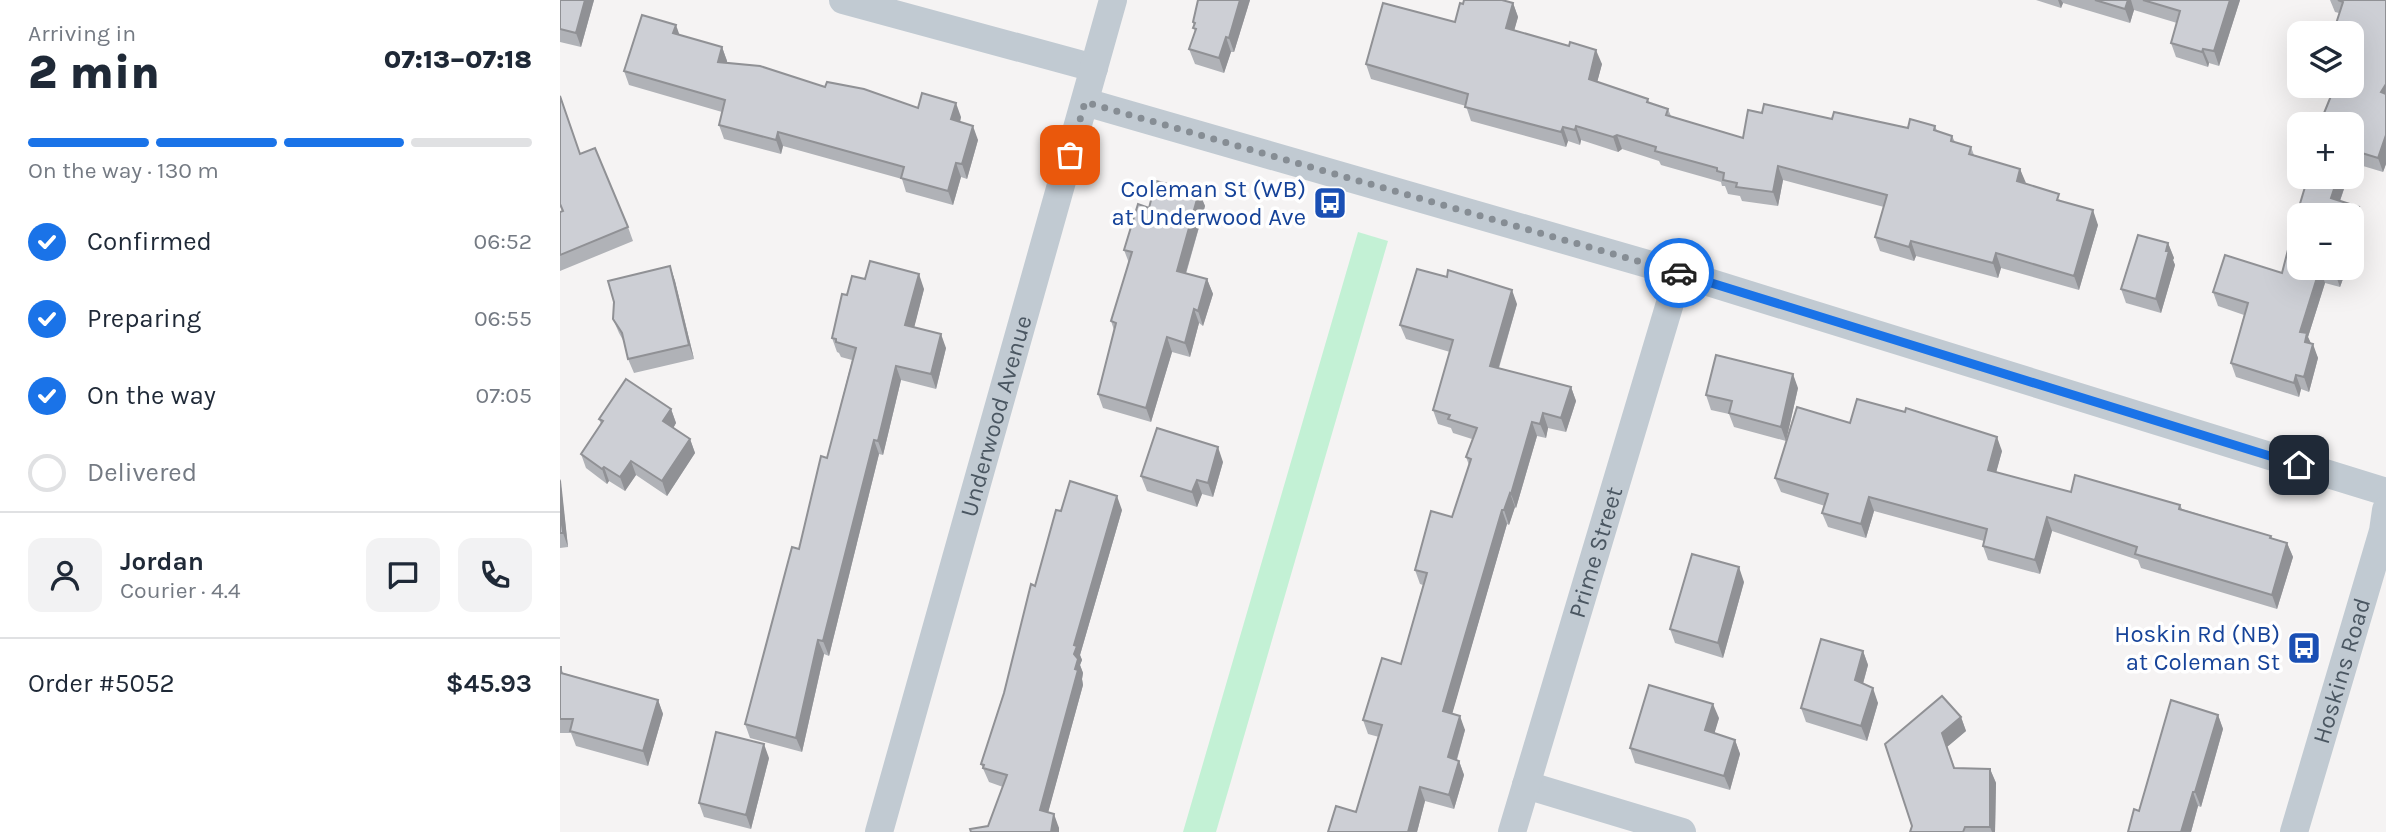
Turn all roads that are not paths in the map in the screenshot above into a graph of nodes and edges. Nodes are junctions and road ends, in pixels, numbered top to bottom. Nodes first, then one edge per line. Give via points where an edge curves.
1 (843, 0) edge
2 (1113, 0) edge
3 (1094, 68) junction
4 (1085, 102) junction
5 (1679, 273) junction
6 (2386, 492) edge
7 (2386, 510) edge
8 (1526, 785) junction
9 (879, 832) edge
10 (1512, 832) edge
11 (1682, 832) edge
12 (2294, 832) edge

1 - 3 street
2 - 3 street, Underwood Avenue
3 - 4 street, Underwood Avenue
4 - 5 street
4 - 9 street, Underwood Avenue
5 - 6 street
5 - 8 street, Prime Street
7 - 12 street, Hoskins Road
8 - 10 street, Prime Street
8 - 11 street

